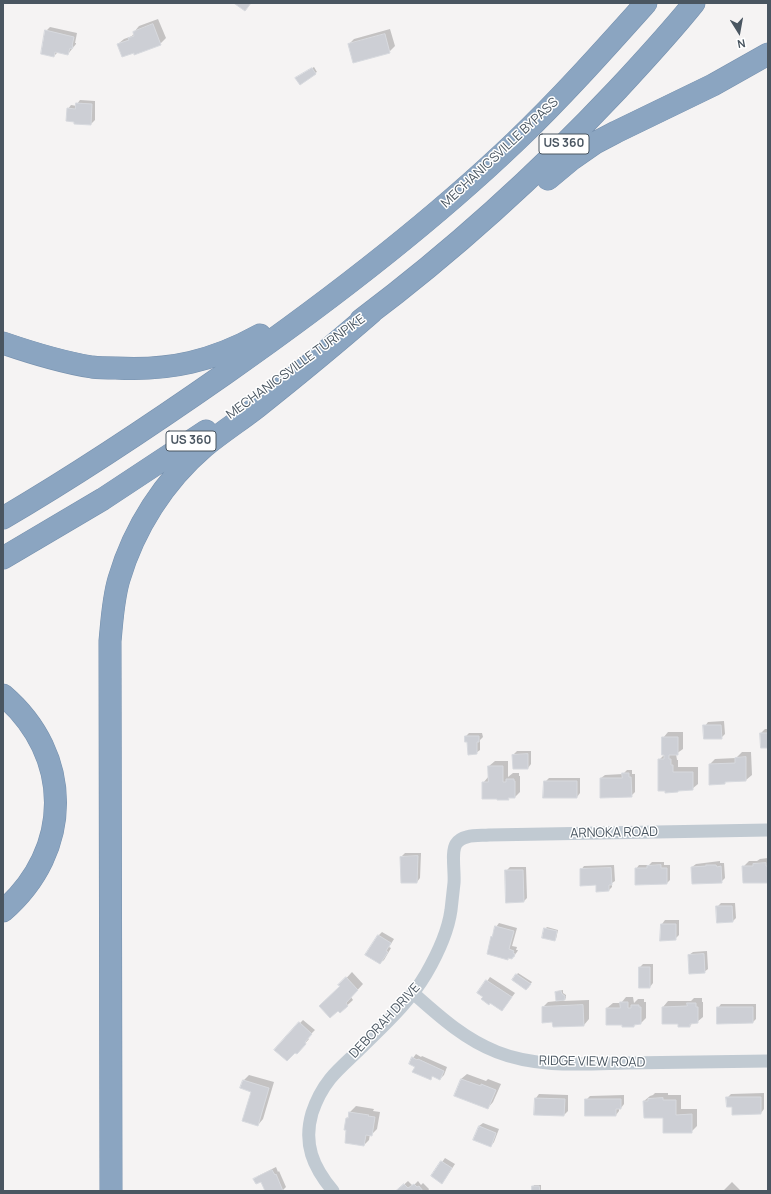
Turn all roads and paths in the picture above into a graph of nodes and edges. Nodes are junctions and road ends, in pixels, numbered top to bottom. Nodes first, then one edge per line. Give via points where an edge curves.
1 (638, 3) edge
2 (646, 3) edge
3 (694, 3) edge
4 (608, 45) junction
5 (768, 54) edge
6 (480, 174) junction
7 (422, 273) junction
8 (372, 312) junction
9 (3, 343) edge
10 (3, 518) edge
11 (3, 558) edge
12 (3, 694) edge
13 (768, 830) edge
14 (460, 840) joint
15 (3, 911) edge
16 (413, 993) junction
17 (768, 1061) edge
18 (111, 1191) edge
19 (333, 1191) edge

1 - 4 highway
2 - 4 highway, MECHANICSVILLE BYPASS / US 360
3 - 7 highway, US 360 via 635,71 546,163
4 - 6 highway, MECHANICSVILLE BYPASS / US 360 via 543,115
5 - 7 highway via 713,85 595,144
6 - 9 highway via 282,321 222,354 185,364 130,369 94,367 60,361
6 - 10 highway, MECHANICSVILLE BYPASS / US 360 via 342,289 270,342 126,441
7 - 8 highway, MECHANICSVILLE TURNPIKE / US 360
8 - 11 highway, MECHANICSVILLE TURNPIKE / US 360 via 302,365 218,423 103,499
8 - 18 highway via 255,409 204,447 182,468 139,529 127,554 119,580 110,642
12 - 15 highway via 27,719 40,738 48,756 55,790 53,831 39,869 28,886
13 - 14 street, ARNOKA ROAD via 490,834
14 - 16 street, DEBORAH DRIVE via 454,850 454,882 449,921 426,974
16 - 17 street, RIDGE VIEW ROAD via 452,1027 472,1040 518,1059 540,1063 588,1064
16 - 19 street, DEBORAH DRIVE via 330,1078 315,1104 308,1138 311,1154 317,1169

